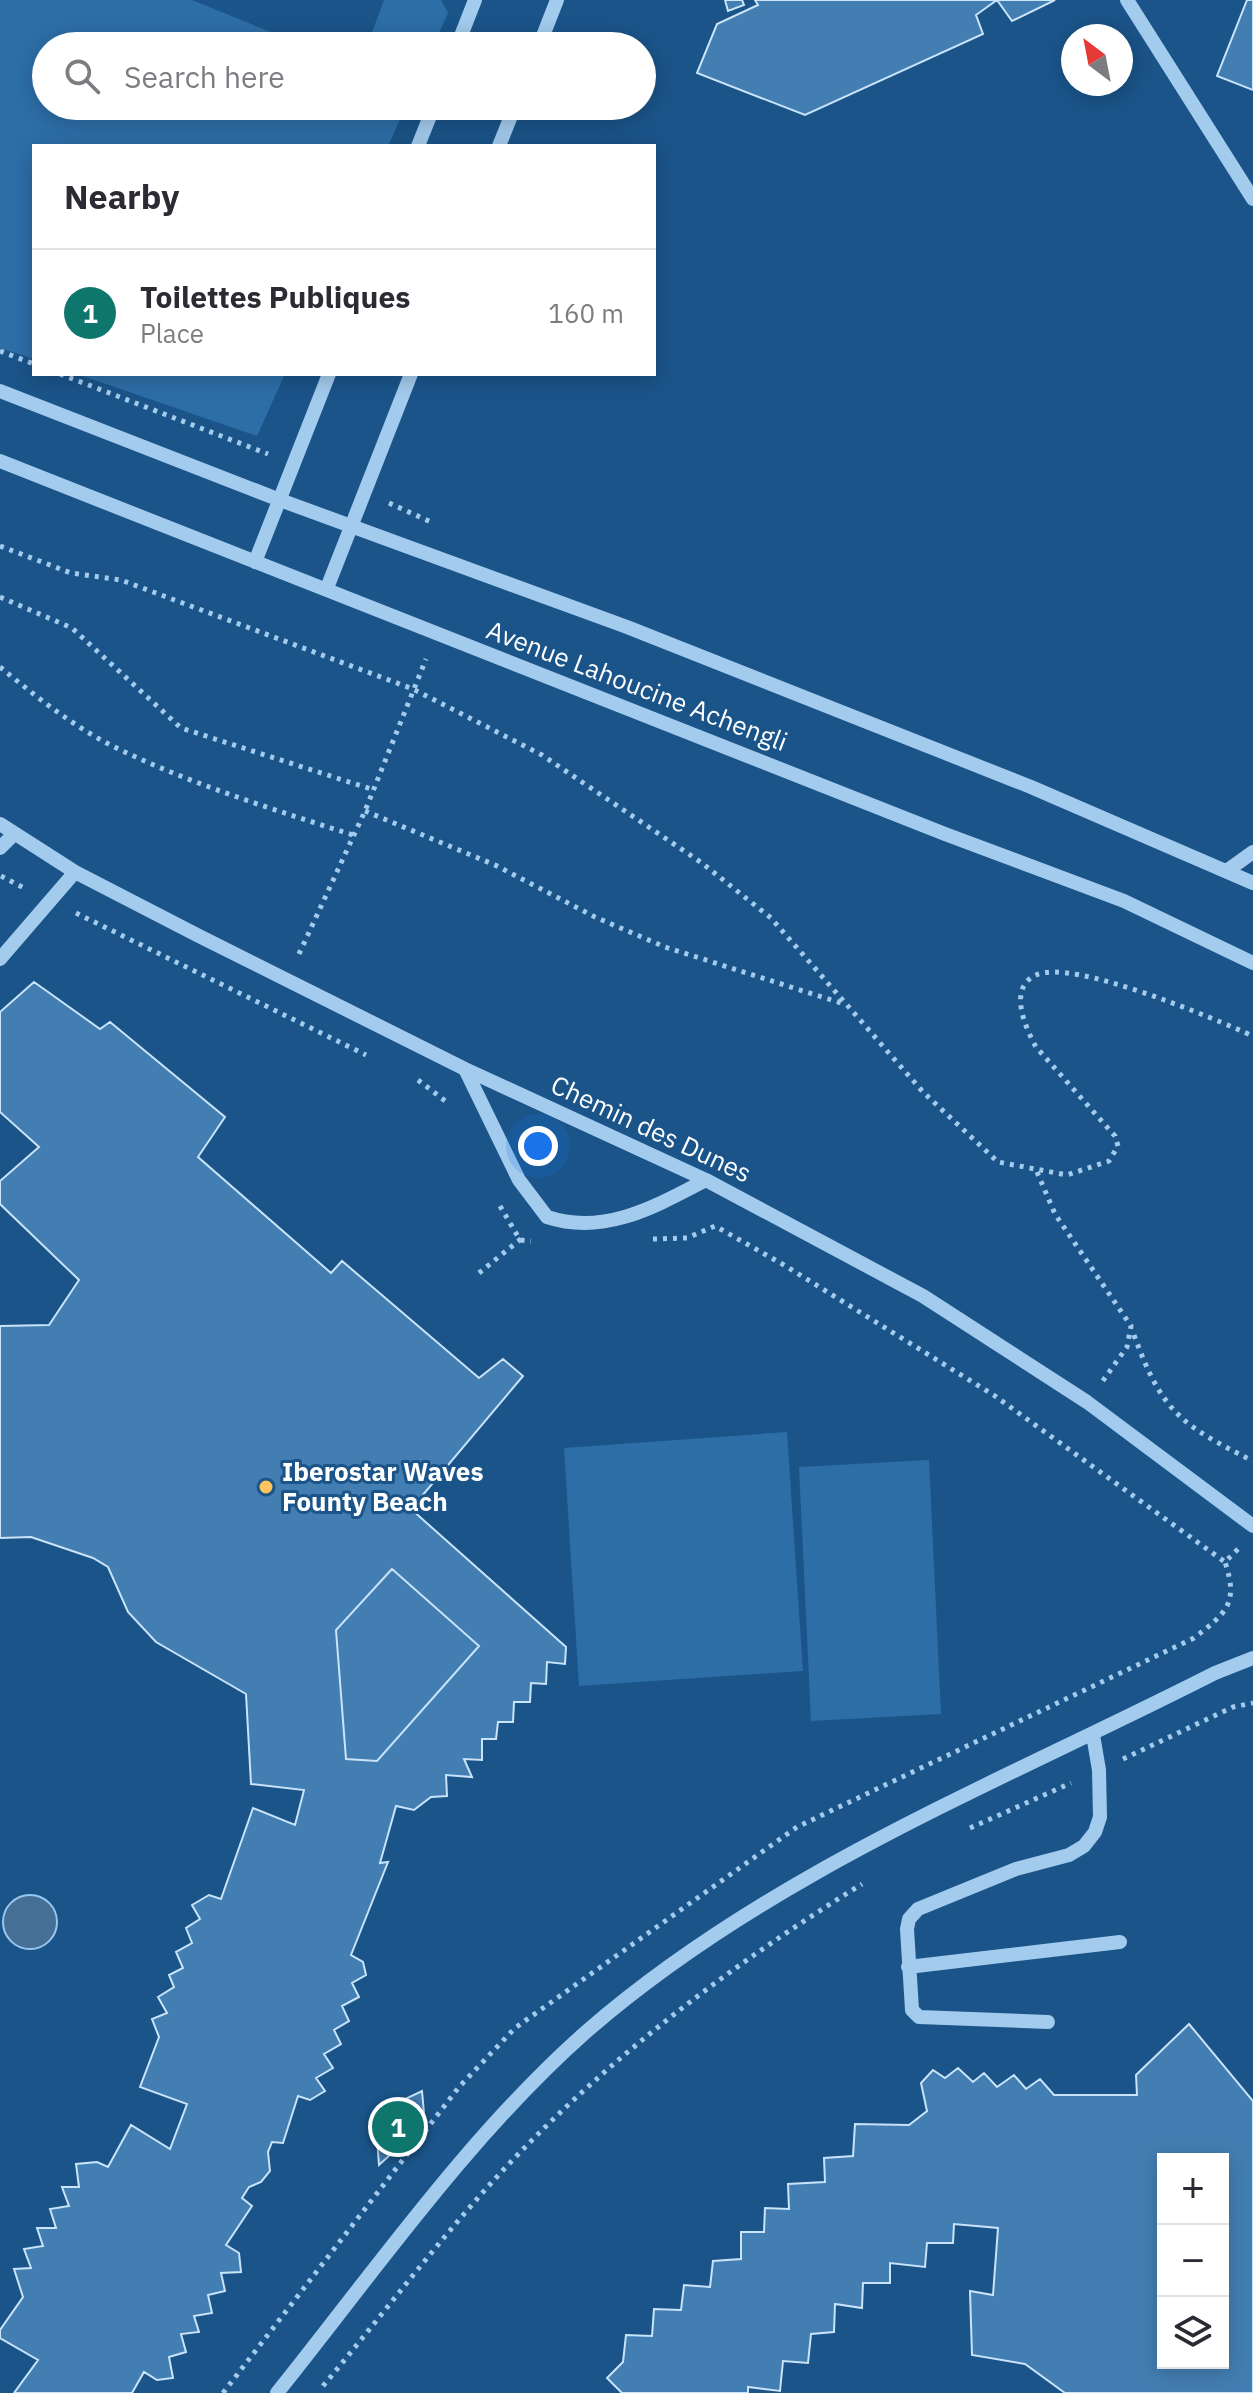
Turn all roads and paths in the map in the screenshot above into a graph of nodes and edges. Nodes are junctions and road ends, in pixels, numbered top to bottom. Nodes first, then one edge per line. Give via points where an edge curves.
1 (475, 0) edge
2 (557, 0) edge
3 (1127, 0) edge
4 (462, 32) edge
5 (544, 32) edge
6 (428, 120) edge
7 (509, 120) edge
8 (419, 144) edge
9 (500, 144) edge
10 (1253, 199) edge
11 (0, 351) edge
12 (32, 363) edge
13 (65, 376) edge
14 (328, 376) edge
15 (410, 376) edge
16 (0, 391) edge
17 (0, 461) edge
18 (294, 464) junction
19 (280, 500) junction
20 (353, 527) junction
21 (0, 546) edge
22 (255, 562) junction
23 (327, 588) junction
24 (0, 597) edge
25 (437, 634) junction
26 (0, 667) edge
27 (413, 689) junction
28 (371, 789) junction
29 (365, 811) junction
30 (0, 824) edge
31 (13, 835) junction
32 (353, 835) junction
33 (0, 848) edge
34 (1253, 852) edge
35 (1228, 870) junction
36 (75, 872) junction
37 (1253, 883) edge
38 (0, 959) edge
39 (1253, 963) edge
40 (287, 981) junction
41 (844, 1004) junction
42 (1253, 1036) edge
43 (465, 1069) junction
44 (1037, 1172) junction
45 (706, 1180) junction
46 (547, 1217) junction
47 (479, 1273) dead end
48 (1131, 1326) junction
49 (1087, 1402) junction
50 (1253, 1461) edge
51 (1253, 1526) edge
52 (1253, 1658) edge
53 (1253, 1703) edge
54 (1093, 1735) junction
55 (1099, 1770) junction
56 (962, 1831) dead end
57 (867, 1881) dead end
58 (1120, 1942) dead end
59 (908, 1967) junction
60 (1048, 2022) dead end
61 (277, 2393) edge
62 (317, 2393) edge

1 - 4 street
2 - 5 street
3 - 10 street
6 - 8 street
7 - 9 street
11 - 12 path
13 - 18 path
14 - 18 street
15 - 20 street
16 - 19 street, Avenue Lahoucine Achengli
17 - 22 street, Avenue Lahoucine Achengli
18 - 19 street
19 - 20 street, Avenue Lahoucine Achengli
19 - 22 street
20 - 23 street
20 - 35 street, Avenue Lahoucine Achengli via 627,627
21 - 27 path via 71,573 121,580
22 - 23 street, Avenue Lahoucine Achengli
23 - 25 street, Avenue Lahoucine Achengli
24 - 28 path via 72,628 181,728
25 - 27 path
25 - 39 street, Avenue Lahoucine Achengli via 1124,901
26 - 32 path via 51,708 126,753
27 - 28 path
27 - 41 path via 542,755 702,863 771,918
28 - 29 path
29 - 32 path
29 - 41 path via 495,865 665,947
30 - 31 street, Chemin des Dunes
31 - 33 street
31 - 36 street, Chemin des Dunes
32 - 40 path
34 - 35 street
35 - 37 street, Avenue Lahoucine Achengli
36 - 38 street
36 - 40 street, Chemin des Dunes
40 - 43 street, Chemin des Dunes
41 - 44 path via 923,1092 998,1162
42 - 44 path via 1202,1012 1104,981 1055,972 1036,975 1023,993 1021,1017 1028,1032 1118,1146 1109,1161 1090,1169 1067,1175
43 - 45 street, Chemin des Dunes
43 - 46 street via 519,1180
44 - 48 path via 1055,1214
45 - 46 street via 616,1220 582,1225
45 - 49 street, Chemin des Dunes via 923,1296
46 - 47 path
48 - 49 path via 1127,1347
48 - 50 path via 1152,1384 1180,1419
49 - 51 street, Chemin des Dunes
52 - 54 street
53 - 55 path via 1233,1707
54 - 55 street
54 - 61 street via 808,1875 684,1955 587,2032 462,2163
55 - 56 path
55 - 59 street via 1100,1817 1084,1846 918,1909 907,1929
57 - 62 path via 713,1982 574,2101 494,2180
58 - 59 street
59 - 60 street via 912,2010 919,2017

